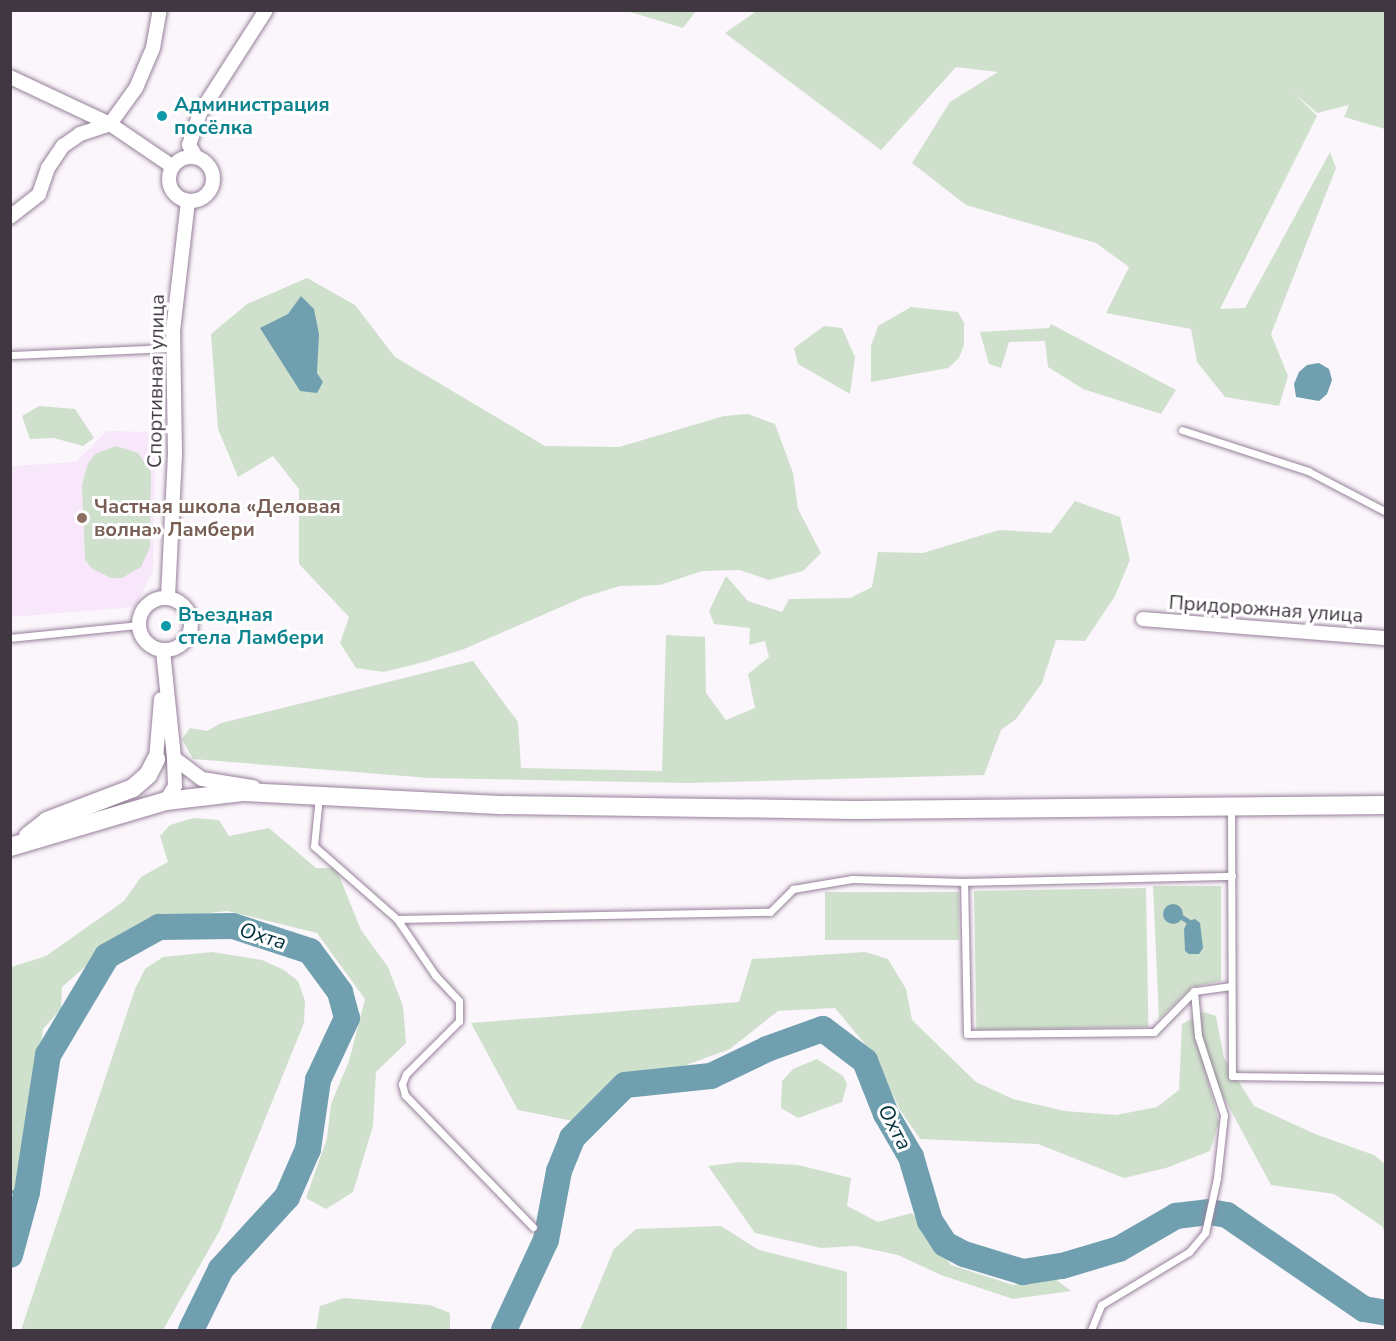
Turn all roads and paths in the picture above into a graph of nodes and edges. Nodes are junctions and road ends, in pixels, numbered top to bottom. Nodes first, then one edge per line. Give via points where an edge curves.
1 (160, 10) edge
2 (266, 10) edge
3 (10, 77) edge
4 (110, 124) junction
5 (196, 158) junction
6 (173, 167) junction
7 (188, 201) junction
8 (10, 217) edge
9 (172, 348) junction
10 (10, 355) edge
11 (1182, 430) dead end
12 (1386, 512) edge
13 (168, 597) junction
14 (1143, 619) dead end
15 (138, 625) junction
16 (10, 638) edge
17 (1386, 638) edge
18 (162, 651) junction
19 (165, 758) junction
20 (269, 793) junction
21 (320, 796) junction
22 (166, 801) junction
23 (1386, 805) edge
24 (1231, 807) junction
25 (14, 846) edge
26 (1232, 876) junction
27 (964, 882) junction
28 (397, 919) junction
29 (1231, 986) junction
30 (1194, 991) junction
31 (1386, 1078) edge
32 (533, 1227) dead end
33 (1091, 1330) edge

1 - 4 street via 153,48 136,88
2 - 5 street via 200,113 189,145
3 - 4 street
4 - 6 street
4 - 8 street via 80,134 63,146 48,168 39,194
5 - 6 street via 185,158
5 - 7 street via 205,162 213,182 201,199
6 - 7 street via 168,182 172,192
7 - 9 street, Спортивная улица
9 - 10 lane
9 - 13 street, Спортивная улица via 175,454
11 - 12 lane via 1308,471
13 - 15 street via 154,599 144,607
13 - 18 street via 186,608 191,629 185,642
14 - 17 street, Придорожная улица
15 - 16 lane
15 - 18 street via 147,644
18 - 19 street
19 - 20 street via 202,779 246,784
19 - 22 main road via 155,787
19 - 25 main road via 133,788 47,821
20 - 21 main road
20 - 22 main road via 202,795
21 - 24 main road via 504,805 855,810
21 - 28 lane via 314,846
22 - 25 main road
23 - 24 main road
24 - 26 lane
26 - 27 lane
26 - 29 lane
27 - 28 lane via 852,879 794,889 770,912
27 - 30 lane via 967,1034 1154,1032
28 - 32 lane via 435,975 459,1001 459,1021 406,1074 402,1084 405,1095
29 - 30 lane
29 - 31 lane via 1232,1076
30 - 33 lane via 1198,1036 1224,1115 1205,1233 1189,1252 1101,1305

